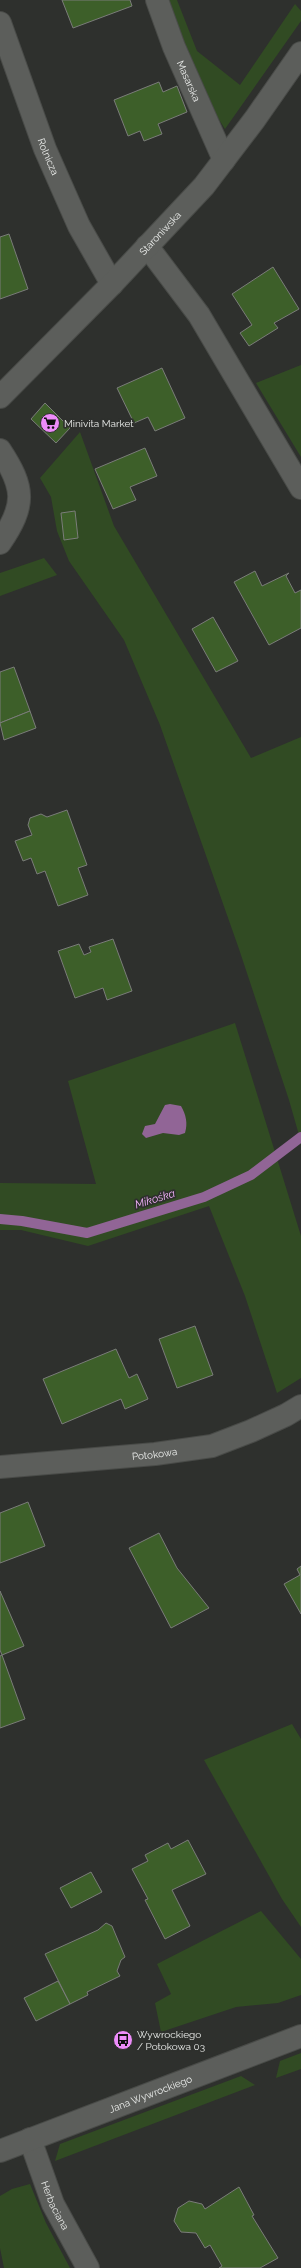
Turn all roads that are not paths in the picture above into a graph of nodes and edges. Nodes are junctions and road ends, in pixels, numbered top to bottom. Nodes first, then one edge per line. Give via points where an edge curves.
1 (157, 0) edge
2 (0, 23) edge
3 (301, 52) edge
4 (224, 160) junction
5 (147, 246) junction
6 (112, 284) junction
7 (0, 397) edge
8 (0, 450) edge
9 (301, 488) edge
10 (0, 543) edge
11 (301, 1406) edge
12 (0, 1467) edge
13 (301, 2036) edge
14 (30, 2139) junction
15 (0, 2150) edge
16 (88, 2268) edge

1 - 4 street, Masarska via 174,47
2 - 6 street, Rolnicza via 45,149 79,226
3 - 4 street, Staroniwska
4 - 5 street, Staroniwska via 204,186
5 - 6 street, Staroniwska
5 - 9 street via 199,315
6 - 7 street, Staroniwska
8 - 10 street via 12,468 21,496 14,522
11 - 12 street, Potokowa via 251,1432 212,1446 155,1454
13 - 14 street, Jana Wywrockiego
14 - 15 street, Jana Wywrockiego
14 - 16 street, Herbaciana via 53,2204

